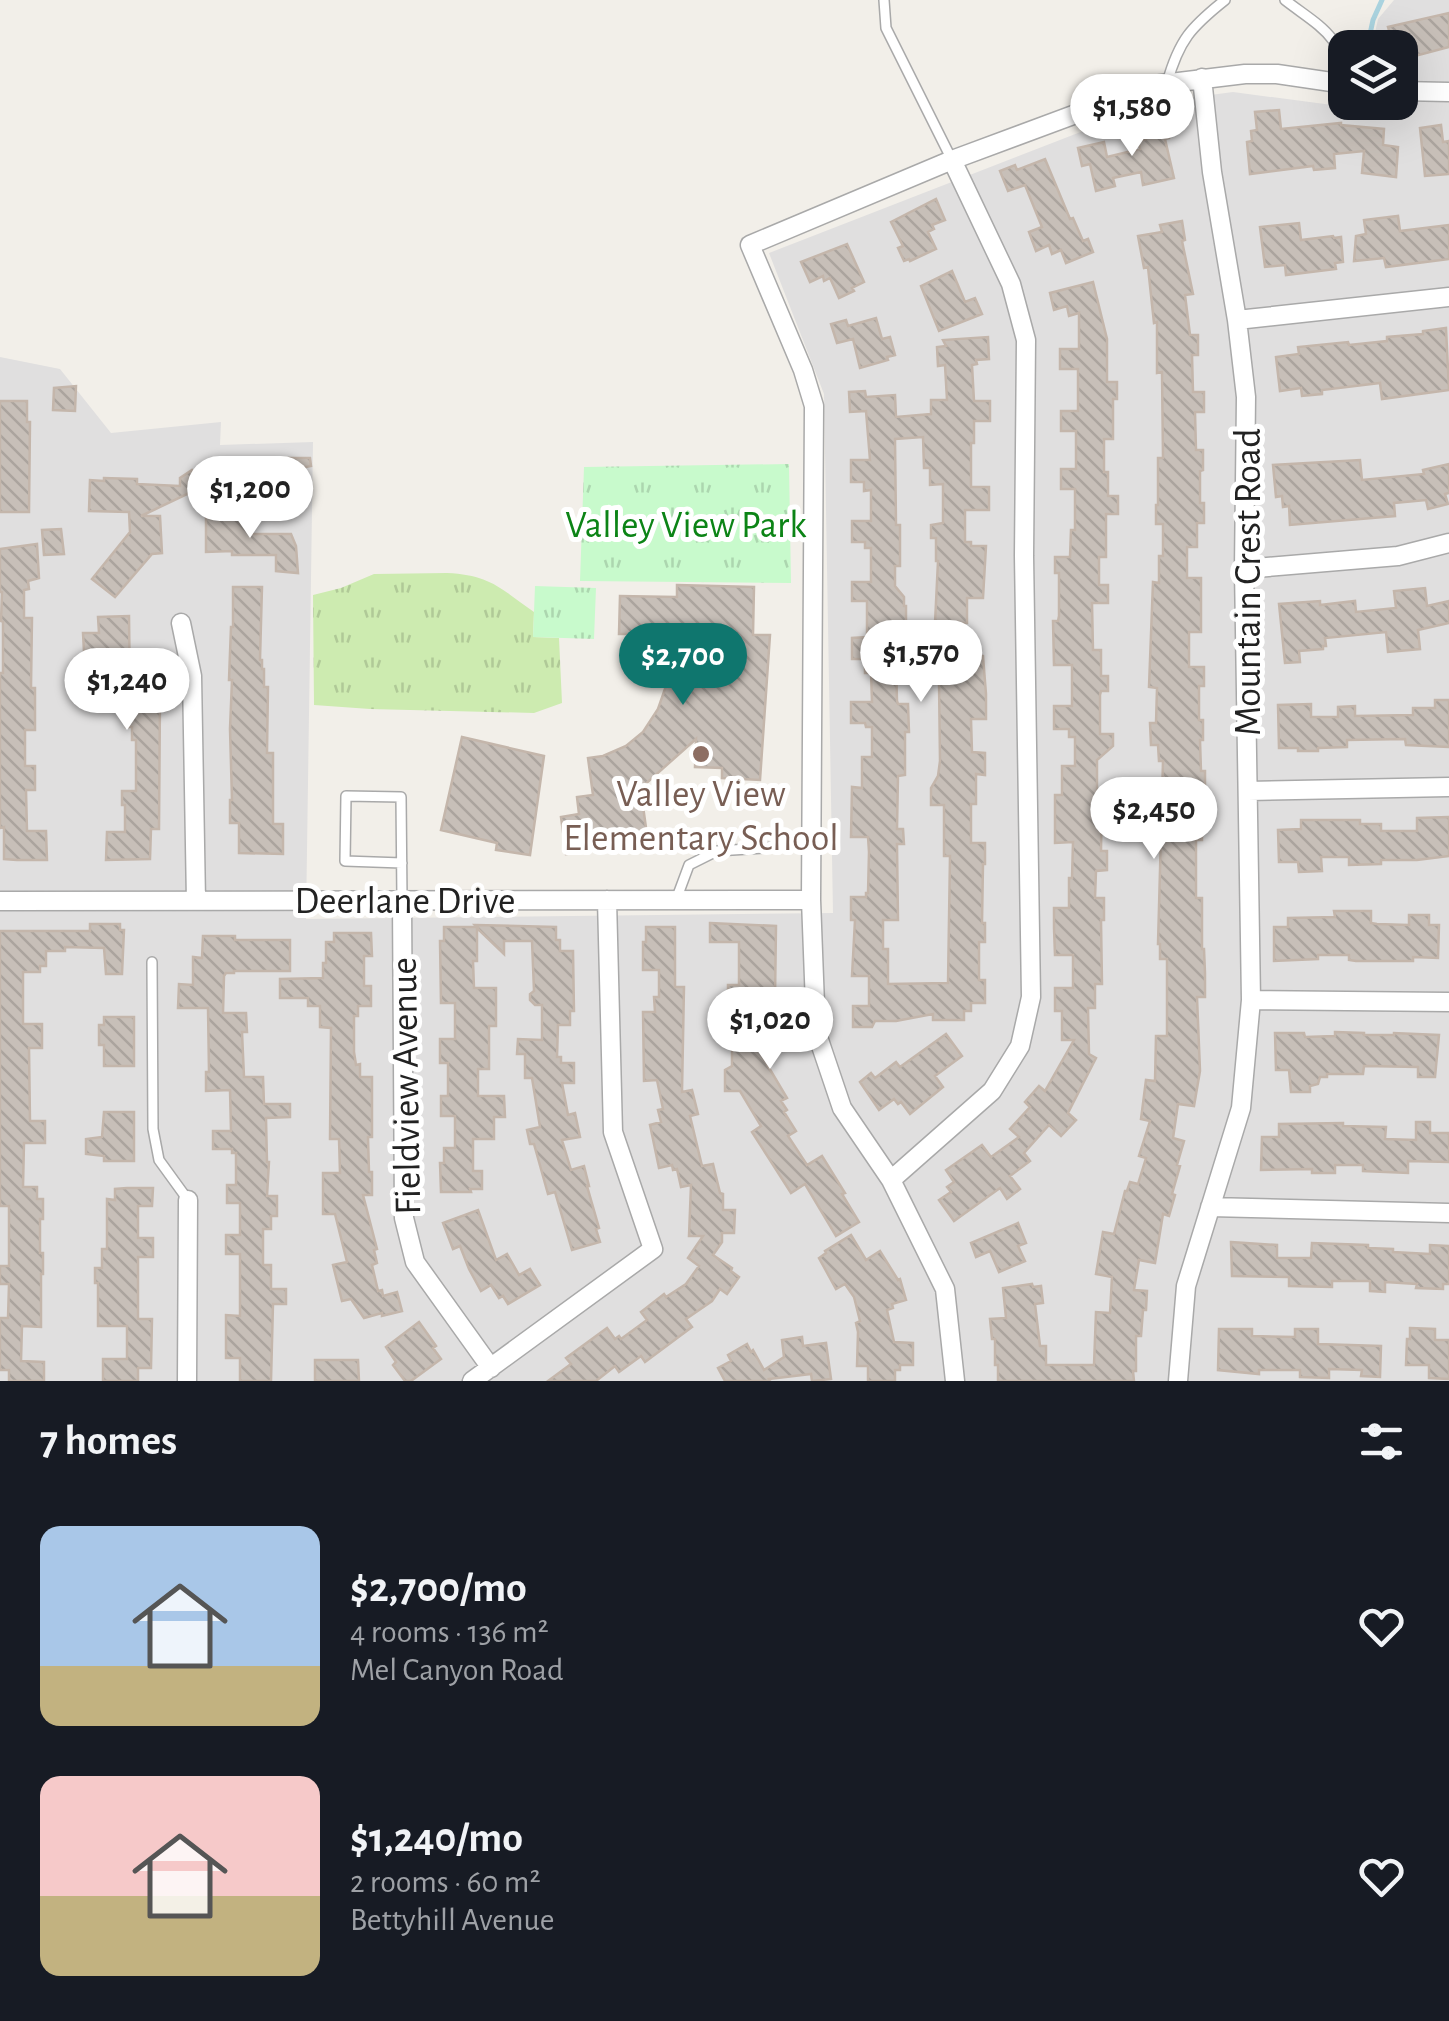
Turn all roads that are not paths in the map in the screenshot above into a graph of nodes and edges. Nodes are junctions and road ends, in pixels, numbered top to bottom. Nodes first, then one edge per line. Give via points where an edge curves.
1 (884, 0) edge
2 (1225, 0) edge
3 (1284, 0) edge
4 (1328, 35) edge
5 (1202, 78) junction
6 (1328, 82) edge
7 (1166, 83) junction
8 (1418, 91) edge
9 (1449, 92) edge
10 (952, 160) junction
11 (1449, 297) edge
12 (1236, 320) junction
13 (1449, 543) edge
14 (1244, 569) junction
15 (181, 622) dead end
16 (1449, 787) edge
17 (1248, 791) junction
18 (811, 845) junction
19 (402, 863) junction
20 (402, 900) junction
21 (607, 900) junction
22 (676, 900) junction
23 (811, 900) junction
24 (196, 901) junction
25 (0, 902) edge
26 (152, 962) dead end
27 (1251, 1000) junction
28 (1449, 1002) edge
29 (891, 1180) junction
30 (188, 1200) joint
31 (1210, 1207) junction
32 (1449, 1213) edge
33 (491, 1368) junction
34 (187, 1381) edge
35 (472, 1381) edge
36 (955, 1381) edge
37 (1178, 1381) edge

1 - 10 lane via 886,28
2 - 7 lane via 1176,52
3 - 4 lane
5 - 6 street via 1277,74
5 - 7 street
5 - 12 street, Mountain Crest Road
7 - 10 street
8 - 9 street
10 - 18 street via 750,245 814,406
10 - 29 street via 1011,284 1026,340 1031,997 1020,1046 992,1091
11 - 12 street
12 - 14 street, Mountain Crest Road via 1246,398
13 - 14 street via 1398,556
14 - 17 street, Mountain Crest Road
15 - 24 street via 192,676
16 - 17 street
17 - 27 street, Mountain Crest Road
18 - 22 lane via 717,851 689,866
18 - 23 street
19 - 19 lane via 400,797 346,796 345,862
19 - 20 lane
20 - 21 street, Deerlane Drive
20 - 24 street, Deerlane Drive
20 - 33 street, Fieldview Avenue via 404,1218 416,1262
21 - 22 street, Deerlane Drive
21 - 33 street via 613,1132 653,1250
22 - 23 street, Deerlane Drive
23 - 29 street via 816,1031 842,1108
24 - 25 street, Deerlane Drive
26 - 30 lane via 153,1129 159,1160
27 - 28 street
27 - 31 street, Mountain Crest Road via 1241,1108
29 - 36 street via 945,1289
30 - 34 street
31 - 32 street
31 - 37 street, Mountain Crest Road via 1186,1286
33 - 35 street

